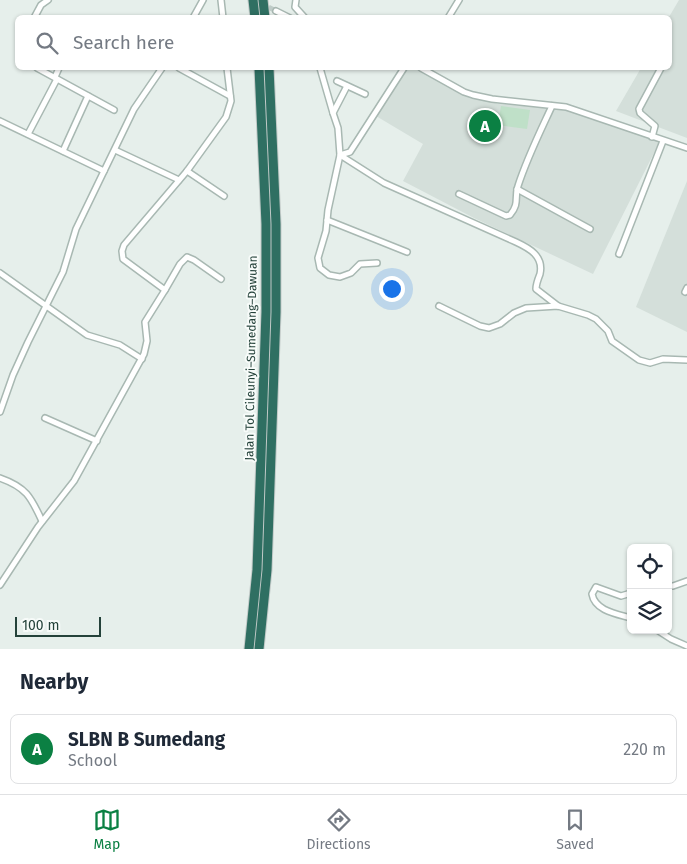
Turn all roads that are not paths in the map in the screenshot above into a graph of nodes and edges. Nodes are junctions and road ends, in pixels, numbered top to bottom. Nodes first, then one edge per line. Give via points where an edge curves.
1 (48, 0) edge
2 (203, 0) edge
3 (221, 0) edge
4 (253, 0) edge
5 (264, 0) edge
6 (296, 0) edge
7 (459, 0) edge
8 (276, 11) tunnel mouth
9 (36, 15) edge
10 (195, 15) edge
11 (223, 15) edge
12 (255, 15) edge
13 (265, 15) edge
14 (284, 15) edge
15 (302, 15) edge
16 (450, 15) edge
17 (41, 70) edge
18 (58, 70) edge
19 (161, 70) edge
20 (183, 70) edge
21 (227, 70) edge
22 (259, 70) edge
23 (269, 70) edge
24 (321, 70) edge
25 (403, 70) edge
26 (425, 70) edge
27 (660, 70) edge
28 (56, 78) junction
29 (337, 81) dead end
30 (346, 86) junction
31 (364, 94) dead end
32 (88, 96) junction
33 (230, 96) junction
34 (552, 106) junction
35 (114, 110) dead end
36 (333, 113) junction
37 (0, 121) edge
38 (28, 134) junction
39 (652, 137) junction
40 (663, 141) junction
41 (687, 148) edge
42 (115, 150) junction
43 (63, 151) junction
44 (340, 155) junction
45 (104, 171) junction
46 (187, 171) junction
47 (179, 180) junction
48 (517, 189) junction
49 (459, 194) dead end
50 (224, 196) dead end
51 (327, 220) junction
52 (590, 229) dead end
53 (407, 252) dead end
54 (618, 254) dead end
55 (377, 263) dead end
56 (0, 273) edge
57 (221, 279) dead end
58 (165, 290) junction
59 (46, 305) junction
60 (439, 306) dead end
61 (558, 306) junction
62 (142, 359) junction
63 (687, 360) edge
64 (0, 412) edge
65 (45, 418) dead end
66 (97, 441) junction
67 (0, 478) edge
68 (42, 521) junction
69 (0, 570) edge
70 (6, 574) junction
71 (687, 581) edge
72 (0, 585) edge
73 (672, 586) edge
74 (627, 594) edge
75 (627, 616) edge
76 (663, 634) edge
77 (687, 646) edge
78 (249, 649) edge
79 (259, 649) edge

1 - 9 street
2 - 10 street
3 - 11 street
4 - 12 highway
5 - 13 highway
6 - 15 street via 295,7
7 - 16 street
8 - 14 street
17 - 28 street
18 - 28 street
19 - 42 street via 134,108
20 - 33 street
21 - 33 street
22 - 78 highway, Jalan Tol Cileunyi–Sumedang–Dawuan via 266,224 266,312 257,570
23 - 79 highway, Jalan Tol Cileunyi–Sumedang–Dawuan via 276,224 276,312 267,570
24 - 36 street
25 - 44 street via 350,152
26 - 34 street via 473,95
27 - 39 street via 639,109 640,114 655,126
28 - 32 street
28 - 38 street
29 - 30 street
30 - 31 street
30 - 36 street
32 - 35 street
32 - 43 street
33 - 46 street via 226,117
34 - 39 street via 566,107
34 - 48 street
36 - 44 street
37 - 38 street
38 - 43 street
39 - 40 street
40 - 41 street
40 - 54 street
42 - 45 street
42 - 47 street
43 - 45 street
44 - 51 street
44 - 61 street via 384,183 533,252 541,265 536,289
45 - 59 street via 76,229 63,272
46 - 47 street
46 - 50 street
47 - 58 street via 122,251 122,259
48 - 49 street via 517,203 508,216
48 - 52 street
51 - 53 street
51 - 55 street via 318,258 320,268 329,275 340,277 351,273 360,264
56 - 59 street
57 - 58 street via 187,257
58 - 62 street via 145,322 147,341
59 - 62 street via 87,335 120,345
59 - 64 street via 13,375
60 - 61 street via 489,328 526,308
61 - 63 street via 596,319 608,331 612,341 639,360 650,363 663,359
62 - 66 street
65 - 66 street
66 - 68 street via 74,481
67 - 68 street via 19,486 29,495
68 - 70 street
69 - 70 street
70 - 72 street
71 - 73 street
74 - 75 street via 621,596 596,587 592,596 599,606
76 - 77 street

